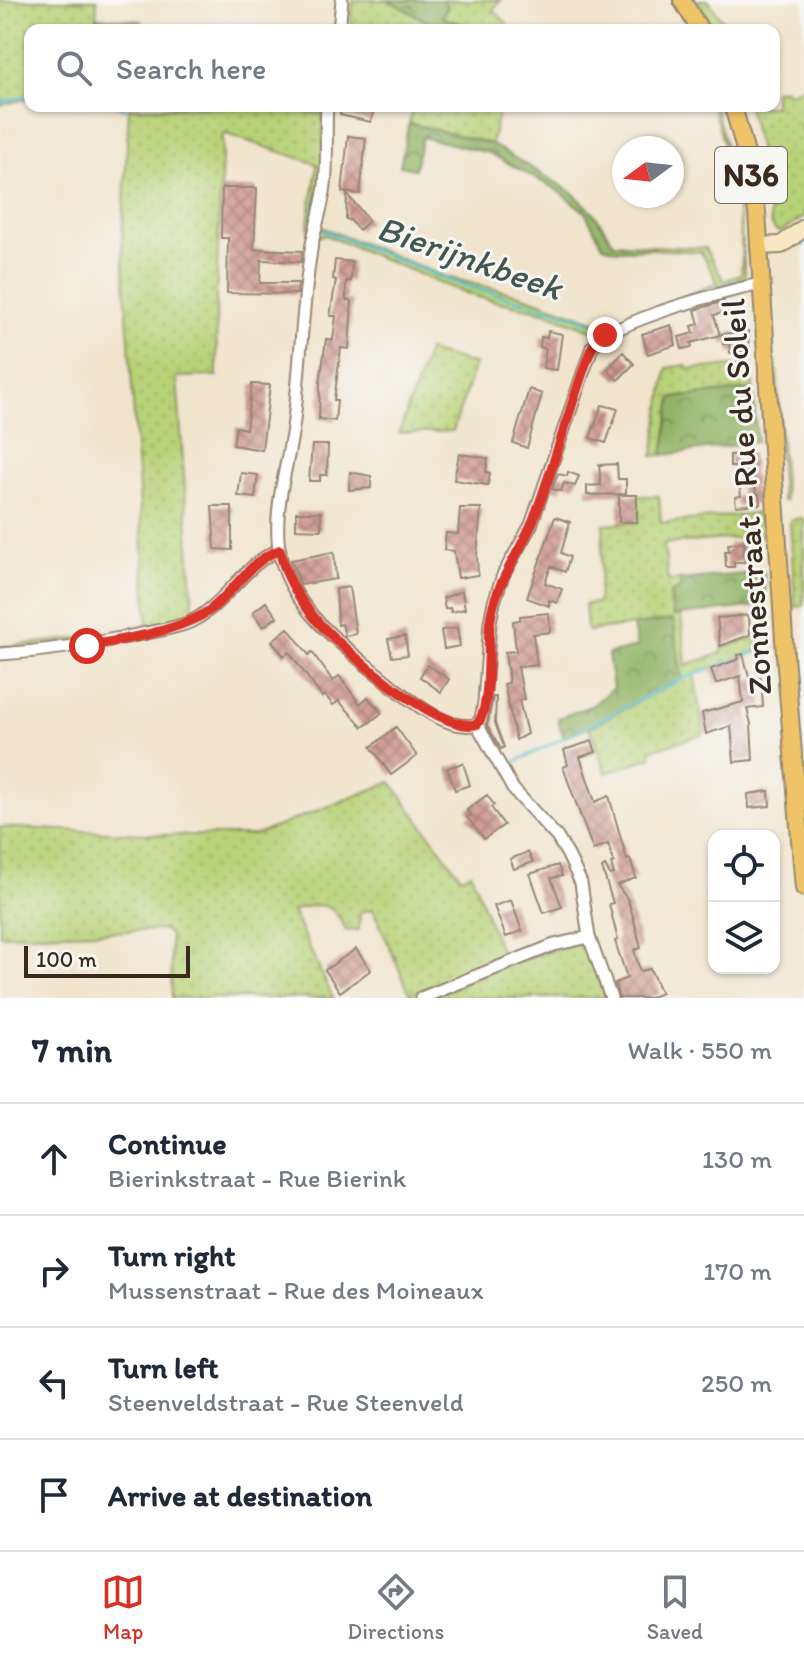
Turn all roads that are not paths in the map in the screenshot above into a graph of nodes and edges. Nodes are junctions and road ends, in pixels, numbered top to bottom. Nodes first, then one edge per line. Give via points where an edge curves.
1 (342, 0) edge
2 (682, 0) edge
3 (340, 24) edge
4 (696, 24) edge
5 (327, 112) edge
6 (735, 112) edge
7 (804, 228) edge
8 (759, 246) junction
9 (762, 284) junction
10 (280, 550) junction
11 (0, 654) edge
12 (477, 724) junction
13 (804, 888) edge
14 (589, 937) junction
15 (421, 998) edge
16 (611, 998) edge

1 - 3 street
2 - 4 main road
5 - 10 street via 325,184 312,245 293,425 279,502
6 - 8 main road, Zonnestraat - Rue du Soleil / N36 via 753,184
7 - 8 street via 781,245
8 - 9 main road, Zonnestraat - Rue du Soleil / N36
9 - 12 street via 652,316 605,335 592,347 531,525 494,602 484,703
9 - 13 main road, Zonnestraat - Rue du Soleil / N36
10 - 11 street via 193,621 87,646
10 - 12 street via 300,598 327,632 430,713 462,726
12 - 14 street via 513,789 568,855 583,890
14 - 15 street via 554,945
14 - 16 street

